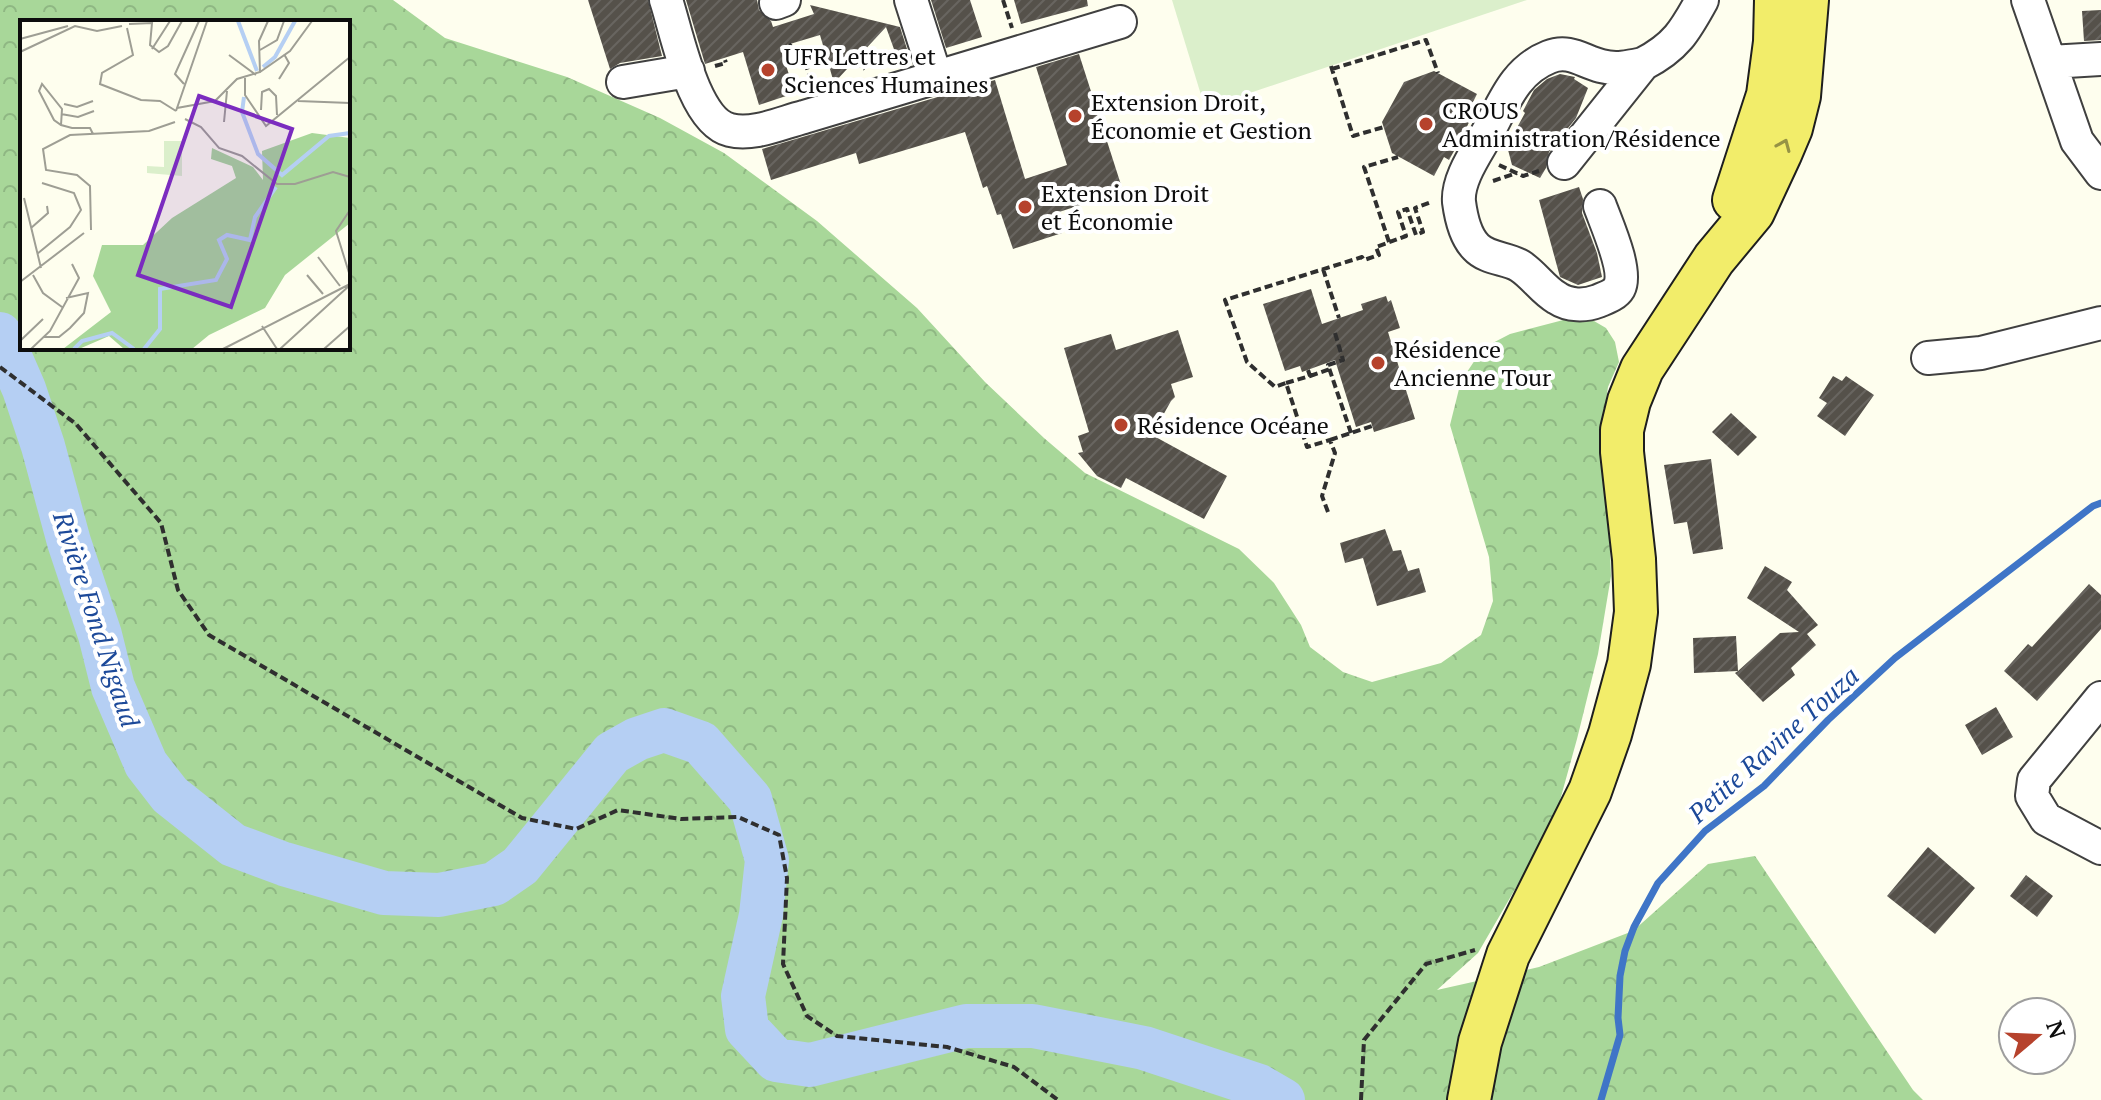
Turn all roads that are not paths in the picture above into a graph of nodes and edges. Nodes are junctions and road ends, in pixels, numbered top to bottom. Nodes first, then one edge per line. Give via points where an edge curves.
1 (666, 0) edge
2 (911, 0) edge
3 (1702, 0) edge
4 (1776, 0) edge
5 (1807, 0) edge
6 (2028, 0) edge
7 (1120, 22) dead end
8 (2101, 59) edge
9 (2050, 62) junction
10 (1643, 64) junction
11 (700, 68) junction
12 (936, 78) junction
13 (623, 82) dead end
14 (1564, 163) dead end
15 (2101, 173) edge
16 (1600, 206) dead end
17 (1714, 259) junction
18 (2101, 323) edge
19 (1928, 358) dead end
20 (2101, 698) edge
21 (2101, 848) edge
22 (1469, 1100) edge

1 - 11 street
2 - 12 street
3 - 10 street via 1683,35
4 - 17 main road via 1768,95
17 -> 5 main road via 1753,212 1791,128
6 - 9 street
7 - 12 street
8 - 9 street
9 - 15 street via 2077,141
10 - 14 street
10 - 16 street via 1623,69 1567,53 1533,64 1506,97 1459,188 1462,219 1474,246 1513,262 1569,303 1595,302 1619,288 1615,249
11 - 12 street via 705,111 731,130 758,130
11 - 13 street
17 - 22 main road via 1642,369 1629,401 1622,430 1636,612 1629,664 1590,791 1508,955 1480,1042
18 - 19 street via 1981,353
20 - 21 street via 2034,780 2032,796 2046,819

